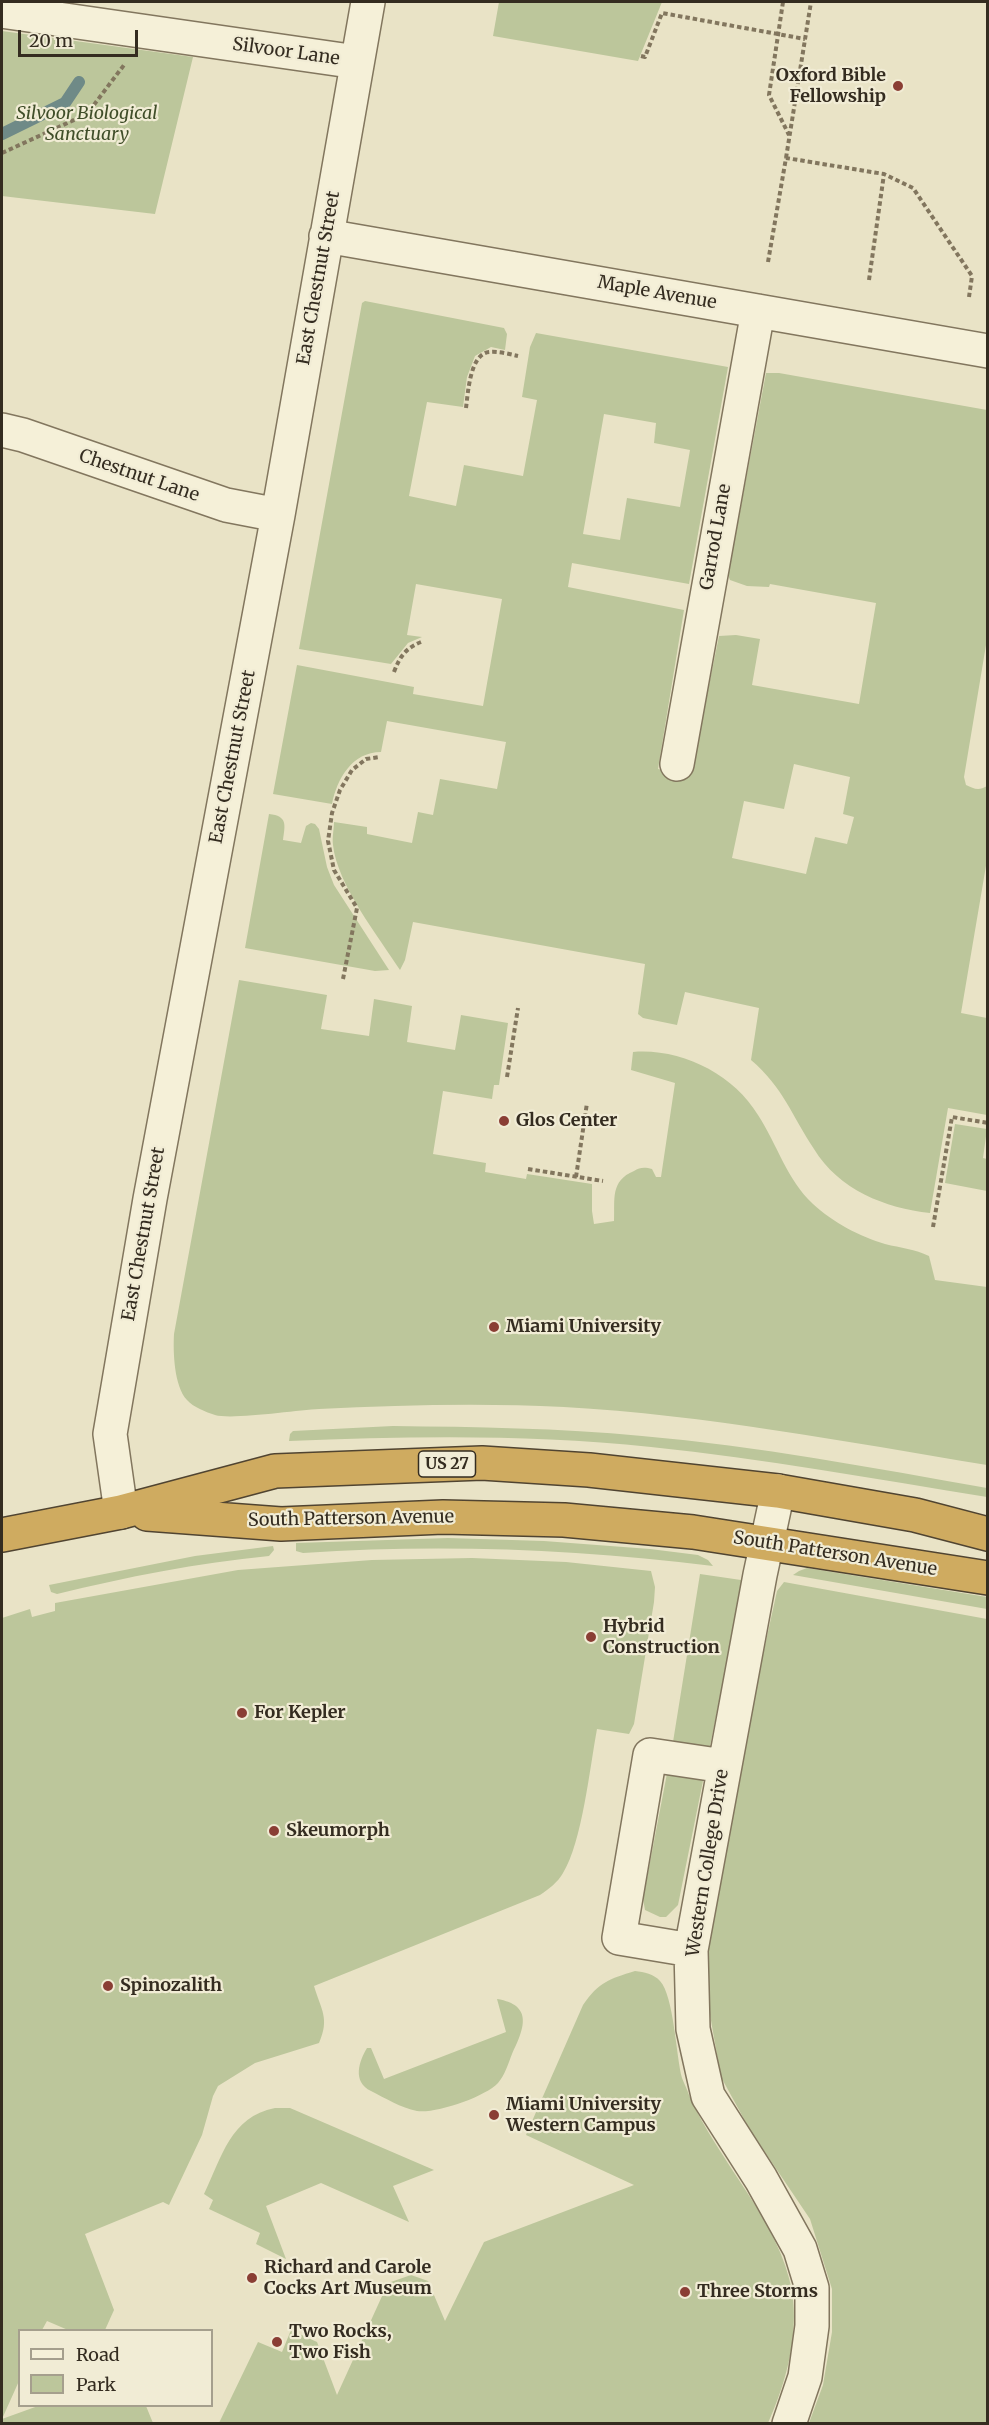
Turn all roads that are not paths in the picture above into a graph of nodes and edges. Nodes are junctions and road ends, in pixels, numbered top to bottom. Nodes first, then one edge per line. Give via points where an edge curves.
1 (368, 2) edge
2 (2, 11) edge
3 (357, 62) junction
4 (326, 236) junction
5 (758, 311) junction
6 (987, 351) edge
7 (2, 430) edge
8 (278, 515) junction
9 (677, 764) dead end
10 (778, 1491) junction
11 (121, 1512) junction
12 (987, 1534) edge
13 (2, 1535) edge
14 (766, 1542) junction
15 (987, 1578) edge
16 (724, 1766) junction
17 (691, 1950) junction
18 (789, 2424) edge

1 - 3 street, East Chestnut Street
2 - 3 street, Silvoor Lane
3 - 4 street, East Chestnut Street
4 - 5 street, Maple Avenue
4 - 8 street, East Chestnut Street
5 - 6 street, Maple Avenue
5 - 9 street, Garrod Lane
7 - 8 street, Chestnut Lane via 226,505
8 - 11 street, East Chestnut Street via 110,1434
10 - 11 highway, US 27 via 589,1470 482,1463 379,1465 275,1471
10 - 12 highway, US 27 via 915,1515
10 - 14 street, Western College Drive
11 - 13 highway, US 27
11 - 14 highway, South Patterson Avenue / US 27 via 281,1524 443,1517 564,1520
14 - 15 highway, South Patterson Avenue / US 27
14 - 16 street, Western College Drive
16 - 17 street, Western College Drive
16 - 17 street via 650,1755 619,1938
17 - 18 street, Western College Drive via 693,2029 708,2096 800,2249 812,2288 813,2326 805,2377

